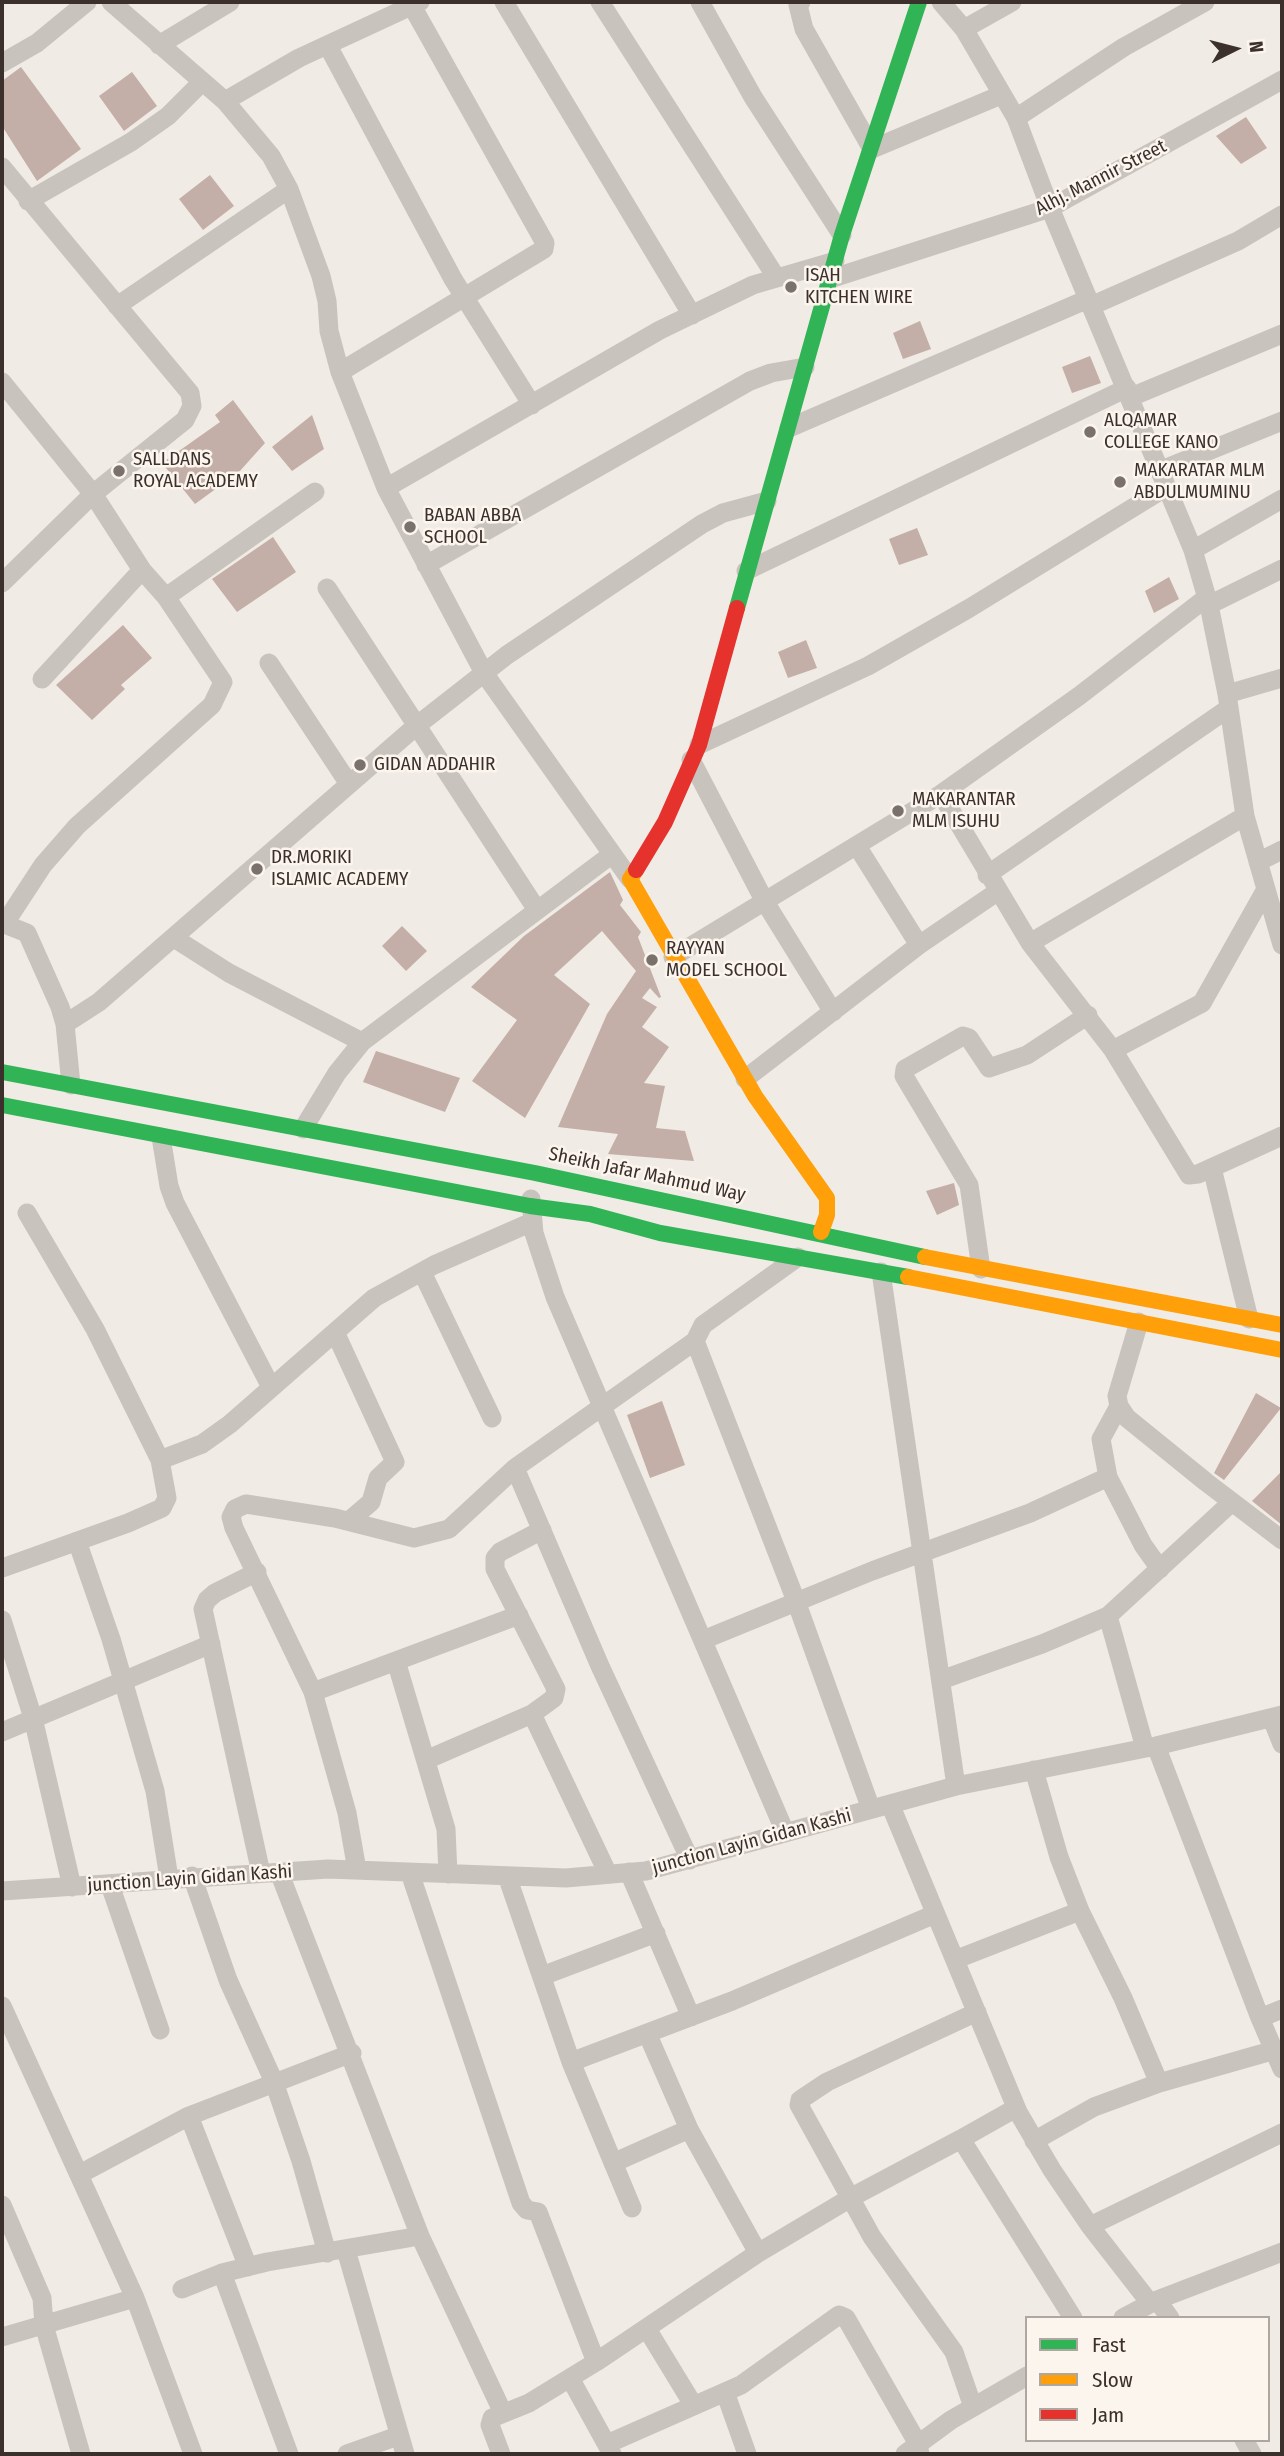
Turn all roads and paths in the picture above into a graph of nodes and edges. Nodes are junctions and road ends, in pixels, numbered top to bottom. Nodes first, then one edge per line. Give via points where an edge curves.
1 (87, 2) edge
2 (111, 2) edge
3 (230, 2) edge
4 (504, 2) edge
5 (600, 2) edge
6 (700, 2) edge
7 (801, 2) edge
8 (919, 2) edge
9 (941, 2) edge
10 (1012, 2) edge
11 (1205, 2) edge
12 (416, 4) edge
13 (964, 29) junction
14 (159, 45) junction
15 (328, 46) junction
16 (2, 63) edge
17 (1282, 80) edge
18 (201, 83) junction
19 (1002, 95) junction
20 (225, 101) junction
21 (1016, 118) junction
22 (872, 149) junction
23 (2, 167) edge
24 (289, 189) junction
25 (28, 201) junction
26 (1050, 208) junction
27 (1282, 215) edge
28 (842, 235) junction
29 (833, 270) junction
30 (776, 277) junction
31 (465, 298) junction
32 (1090, 303) junction
33 (117, 306) junction
34 (692, 315) junction
35 (1282, 334) edge
36 (805, 367) junction
37 (340, 372) junction
38 (2, 382) edge
39 (1129, 392) junction
40 (531, 405) junction
41 (1282, 421) edge
42 (789, 428) junction
43 (1162, 480) junction
44 (386, 488) junction
45 (314, 492) dead end
46 (93, 494) junction
47 (1282, 499) edge
48 (767, 500) junction
49 (1193, 550) junction
50 (426, 565) junction
51 (1282, 569) edge
52 (142, 570) junction
53 (746, 571) junction
54 (2, 583) edge
55 (327, 588) dead end
56 (166, 597) junction
57 (1208, 602) junction
58 (269, 663) dead end
59 (484, 673) junction
60 (1282, 678) edge
61 (42, 679) dead end
62 (1228, 701) junction
63 (415, 727) junction
64 (695, 752) junction
65 (349, 784) junction
66 (941, 794) junction
67 (1245, 816) junction
68 (857, 846) junction
69 (1282, 850) edge
70 (611, 855) junction
71 (1258, 862) junction
72 (987, 875) junction
73 (630, 879) junction
74 (1265, 891) junction
75 (997, 892) junction
76 (765, 902) junction
77 (537, 910) junction
78 (3, 923) edge
79 (174, 937) junction
80 (1282, 942) edge
81 (1030, 943) junction
82 (919, 945) junction
83 (673, 957) junction
84 (833, 1012) junction
85 (1088, 1015) junction
86 (65, 1024) junction
87 (362, 1042) junction
88 (1113, 1050) junction
89 (2, 1072) edge
90 (745, 1079) junction
91 (71, 1085) junction
92 (2, 1105) edge
93 (303, 1129) junction
94 (1282, 1136) edge
95 (160, 1137) junction
96 (1212, 1168) junction
97 (535, 1173) junction
98 (27, 1213) dead end
99 (531, 1214) junction
100 (821, 1233) junction
101 (798, 1257) junction
102 (981, 1269) junction
103 (422, 1272) junction
104 (881, 1272) junction
105 (1249, 1319) junction
106 (1139, 1322) junction
107 (1282, 1325) edge
108 (335, 1332) junction
109 (695, 1341) junction
110 (1282, 1350) edge
111 (271, 1387) junction
112 (602, 1406) junction
113 (1119, 1406) junction
114 (492, 1418) dead end
115 (160, 1460) junction
116 (515, 1468) junction
117 (1108, 1477) junction
118 (1231, 1502) junction
119 (349, 1521) junction
120 (542, 1530) junction
121 (1282, 1540) edge
122 (77, 1541) junction
123 (923, 1554) junction
124 (2, 1568) edge
125 (1160, 1569) junction
126 (257, 1572) junction
127 (796, 1601) junction
128 (519, 1615) junction
129 (1108, 1616) junction
130 (2, 1620) edge
131 (703, 1640) junction
132 (211, 1644) junction
133 (396, 1661) junction
134 (123, 1679) junction
135 (941, 1680) junction
136 (313, 1692) junction
137 (532, 1714) junction
138 (1277, 1717) edge
139 (33, 1718) junction
140 (2, 1732) edge
141 (1282, 1744) edge
142 (1151, 1747) junction
143 (426, 1760) junction
144 (1034, 1770) junction
145 (956, 1786) junction
146 (880, 1807) junction
147 (785, 1832) junction
148 (690, 1860) junction
149 (357, 1870) junction
150 (270, 1872) junction
151 (629, 1872) junction
152 (410, 1873) junction
153 (448, 1874) junction
154 (608, 1874) junction
155 (192, 1876) junction
156 (507, 1876) junction
157 (169, 1878) junction
158 (110, 1885) junction
159 (72, 1887) junction
160 (2, 1891) edge
161 (1080, 1911) junction
162 (935, 1913) junction
163 (656, 1933) junction
164 (957, 1959) junction
165 (542, 1976) junction
166 (2, 2006) edge
167 (1282, 2009) edge
168 (977, 2012) junction
169 (691, 2017) junction
170 (1260, 2018) junction
171 (160, 2030) dead end
172 (647, 2033) junction
173 (352, 2053) junction
174 (1279, 2059) edge
175 (571, 2062) junction
176 (274, 2082) junction
177 (1159, 2083) junction
178 (1016, 2108) junction
179 (189, 2116) junction
180 (689, 2129) junction
181 (1282, 2133) edge
182 (961, 2139) junction
183 (1034, 2141) junction
184 (613, 2163) junction
185 (80, 2174) junction
186 (852, 2197) junction
187 (2, 2205) edge
188 (632, 2208) dead end
189 (1090, 2225) junction
190 (420, 2236) junction
191 (337, 2251) junction
192 (1282, 2252) edge
193 (758, 2253) junction
194 (248, 2267) junction
195 (222, 2273) junction
196 (182, 2289) dead end
197 (135, 2298) junction
198 (1154, 2301) junction
199 (1072, 2316) edge
200 (1127, 2316) edge
201 (1168, 2316) edge
202 (44, 2325) junction
203 (647, 2329) junction
204 (2, 2337) edge
205 (596, 2362) junction
206 (1025, 2377) edge
207 (570, 2378) junction
208 (725, 2392) junction
209 (694, 2406) junction
210 (973, 2407) junction
211 (503, 2413) junction
212 (402, 2445) edge
213 (609, 2449) edge
214 (914, 2451) edge
215 (81, 2454) edge
216 (193, 2454) edge
217 (289, 2454) edge
218 (347, 2454) edge
219 (501, 2454) edge
220 (747, 2454) edge

1 - 16 street via 37,43
2 - 14 street
3 - 14 street
4 - 34 street
5 - 30 street
6 - 28 street via 753,97
7 - 22 street via 797,5 804,29
8 - 22 main road
9 - 13 street
10 - 13 street
11 - 21 street via 1124,47
12 - 15 street
12 - 31 street via 545,243 539,255
13 - 19 street
14 - 18 street
15 - 20 street
15 - 31 street
17 - 26 street, Alhj. Mannir Street
18 - 20 street
18 - 25 street via 168,116 131,142
19 - 21 street
19 - 22 street
20 - 24 street via 271,156
21 - 26 street
22 - 28 main road
23 - 25 street
24 - 33 street
24 - 37 street via 321,276
25 - 33 street
26 - 29 street, Alhj. Mannir Street
26 - 32 street
27 - 32 street via 1238,241
28 - 29 main road
29 - 30 street, Alhj. Mannir Street
29 - 36 main road
30 - 34 street, Alhj. Mannir Street
31 - 37 street
31 - 40 street
32 - 39 street
32 - 42 street
33 - 46 street via 190,393 192,406 185,420
34 - 40 street, Alhj. Mannir Street
35 - 39 street
36 - 42 main road
36 - 50 street via 751,381
37 - 44 street
38 - 46 street
39 - 43 street
39 - 53 street
40 - 44 street, Alhj. Mannir Street
41 - 43 street
42 - 48 main road
43 - 49 street
43 - 64 street via 968,609 868,666
44 - 50 street
45 - 56 street
46 - 52 street
46 - 54 street
47 - 49 street
48 - 53 main road
48 - 59 street via 702,524
49 - 57 street
50 - 59 street
51 - 57 street
52 - 56 street
52 - 61 street
53 - 64 main road
55 - 63 street
56 - 78 street via 223,682 221,691 212,705 77,827 43,865
57 - 62 street
57 - 66 street
58 - 65 street
59 - 63 street
59 - 70 street
60 - 62 street
62 - 67 street
62 - 72 street
63 - 65 street
63 - 77 street
64 - 73 main road via 665,822
64 - 76 street
65 - 79 street
66 - 68 street
66 - 72 street
67 - 71 street
67 - 81 street
68 - 76 street
68 - 82 street
69 - 71 street
70 - 73 street
70 - 77 street
71 - 74 street
72 - 75 street
73 - 83 main road
74 - 80 street
74 - 88 street via 1202,1003
75 - 81 street
75 - 82 street
76 - 83 street
76 - 84 street
77 - 87 street
78 - 86 street via 27,933
79 - 86 street via 99,1002
79 - 87 street via 229,973
81 - 85 street
82 - 84 street
83 - 90 main road
84 - 90 street
85 - 88 street
85 - 102 street via 1027,1055 989,1069 969,1038 962,1036 905,1069 904,1076 969,1185
86 - 91 street
87 - 93 street
88 - 96 street via 1182,1169 1189,1175
89 - 91 main road, Sheikh Jafar Mahmud Way
90 - 100 main road via 827,1198
91 - 93 main road, Sheikh Jafar Mahmud Way
92 - 95 main road
93 - 97 main road, Sheikh Jafar Mahmud Way
94 - 96 street
95 - 99 main road
95 - 111 street via 175,1203
96 - 105 street
97 - 99 street
97 - 100 main road, Sheikh Jafar Mahmud Way
98 - 115 street via 95,1329
99 - 101 main road via 590,1214 660,1233
99 - 103 street
99 - 112 street via 555,1297
100 - 102 main road, Sheikh Jafar Mahmud Way
101 - 104 main road
101 - 109 street via 703,1325
102 - 105 main road, Sheikh Jafar Mahmud Way
103 - 108 street via 374,1298
103 - 114 street
104 - 106 main road
104 - 123 street
105 - 107 main road, Sheikh Jafar Mahmud Way
106 - 110 main road
106 - 113 street via 1117,1396
108 - 111 street
108 - 119 street via 395,1462 378,1478 370,1502
109 - 112 street
109 - 127 street
111 - 115 street via 202,1444
112 - 116 street
112 - 131 street
113 - 117 street via 1101,1439
113 - 118 street via 1127,1418
115 - 122 street via 167,1498 162,1508
116 - 119 street via 449,1529 414,1538
116 - 120 street
117 - 123 street
117 - 125 street
118 - 121 street
118 - 125 street
119 - 126 street via 239,1505 231,1517
120 - 128 street via 495,1558 495,1569
120 - 148 street
122 - 124 street
122 - 134 street
123 - 127 street
123 - 135 street
125 - 129 street
126 - 132 street via 207,1600 203,1609
126 - 136 street
127 - 131 street
127 - 146 street
128 - 133 street
128 - 137 street via 556,1689 554,1698
129 - 135 street
129 - 142 street
130 - 139 street
131 - 147 street
132 - 134 street
132 - 150 street
133 - 136 street
133 - 143 street
134 - 139 street
134 - 157 street via 159,1807
135 - 145 street
136 - 149 street via 347,1813
137 - 143 street
137 - 154 street
138 - 141 street
138 - 142 street, junction Layin Gidan Kashi
139 - 140 street
139 - 159 street
142 - 144 street, junction Layin Gidan Kashi
142 - 170 street
143 - 153 street via 446,1829
144 - 145 street, junction Layin Gidan Kashi
144 - 161 street
145 - 146 street, junction Layin Gidan Kashi
146 - 147 street, junction Layin Gidan Kashi
146 - 162 street
147 - 148 street, junction Layin Gidan Kashi
148 - 151 street, junction Layin Gidan Kashi
149 - 150 street, junction Layin Gidan Kashi
149 - 152 street, junction Layin Gidan Kashi
150 - 155 street, junction Layin Gidan Kashi
150 - 173 street
151 - 154 street, junction Layin Gidan Kashi
151 - 163 street
152 - 153 street, junction Layin Gidan Kashi
152 - 205 street via 521,2203 538,2212
153 - 156 street, junction Layin Gidan Kashi
154 - 156 street, junction Layin Gidan Kashi
155 - 157 street, junction Layin Gidan Kashi
155 - 176 street via 228,1980
156 - 165 street
157 - 158 street, junction Layin Gidan Kashi
158 - 159 street, junction Layin Gidan Kashi
158 - 171 street
159 - 160 street, junction Layin Gidan Kashi
161 - 164 street
161 - 177 street
162 - 164 street
162 - 169 street
163 - 165 street
163 - 169 street
164 - 168 street
165 - 175 street
166 - 185 street
167 - 170 street
168 - 178 street
168 - 186 street via 827,2082 800,2100 804,2118
169 - 172 street
170 - 174 street
172 - 175 street
172 - 180 street
173 - 176 street
173 - 190 street
174 - 177 street
175 - 184 street
176 - 179 street
176 - 191 street
177 - 183 street via 1094,2107
178 - 182 street
178 - 183 street
179 - 185 street
179 - 194 street
180 - 184 street
180 - 193 street
181 - 189 street
182 - 186 street
182 - 199 street
183 - 189 street
184 - 188 street
185 - 197 street
186 - 193 street
186 - 210 street via 872,2237 954,2352
187 - 202 street via 42,2298
189 - 198 street
190 - 191 street
190 - 211 street
191 - 194 street
191 - 212 street
192 - 198 street
193 - 203 street
194 - 195 street
195 - 196 street
195 - 217 street
197 - 202 street
197 - 216 street
198 - 200 street
198 - 201 street
202 - 204 street
202 - 215 street
203 - 205 street
203 - 209 street
205 - 207 street
206 - 210 street
207 - 211 street
207 - 213 street
208 - 209 street
208 - 214 street via 839,2315 846,2318
208 - 220 street
209 - 213 street
210 - 214 street
211 - 219 street via 492,2418 490,2425
212 - 218 street

